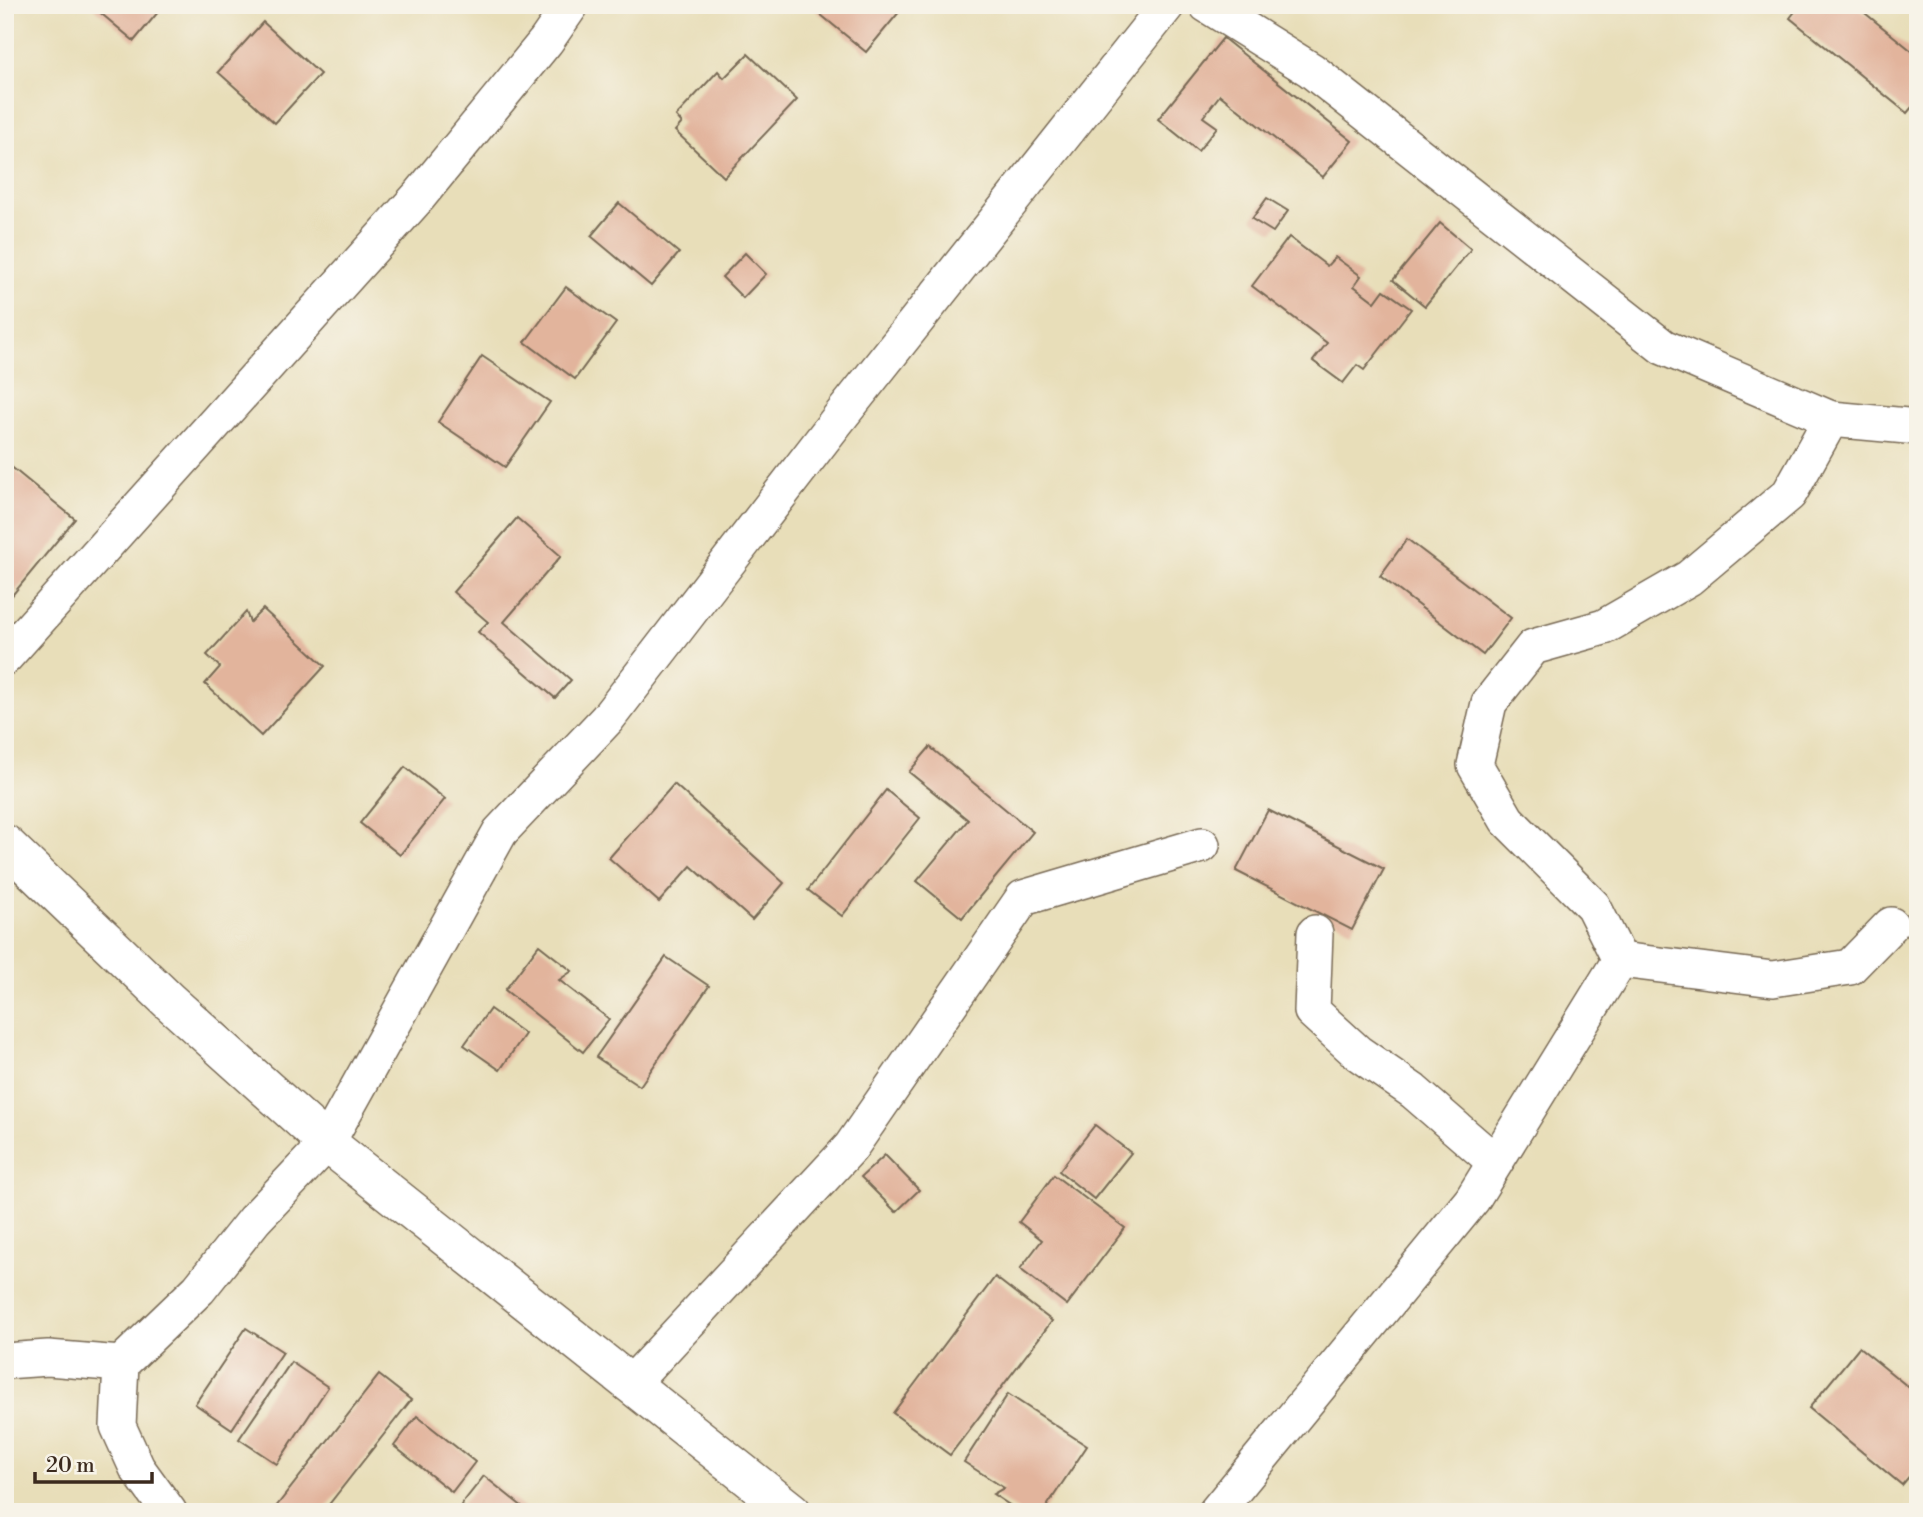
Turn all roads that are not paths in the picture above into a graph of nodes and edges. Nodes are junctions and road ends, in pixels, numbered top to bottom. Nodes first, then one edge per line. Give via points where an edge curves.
1 (571, 5) edge
2 (1167, 5) edge
3 (1207, 5) edge
4 (1831, 419) junction
5 (1918, 427) edge
6 (5, 656) edge
7 (5, 844) edge
8 (1202, 845) dead end
9 (1891, 925) dead end
10 (1315, 933) dead end
11 (1620, 960) junction
12 (327, 1143) junction
13 (1496, 1162) junction
14 (5, 1361) edge
15 (121, 1364) junction
16 (631, 1385) junction
17 (169, 1512) edge
18 (792, 1512) edge
19 (1216, 1512) edge

1 - 6 street via 420,195
2 - 12 street via 607,719 500,832
3 - 4 street via 1311,70 1663,347
4 - 5 street
4 - 11 street via 1789,494 1689,578 1604,627 1533,647 1489,703 1475,765 1507,820 1593,906
7 - 12 street via 170,1002
8 - 16 street via 1023,898 851,1147
9 - 11 street via 1850,967 1773,979
10 - 13 street via 1312,1010 1357,1052 1413,1091
11 - 13 street
12 - 15 street via 254,1220 198,1289
12 - 16 street
13 - 19 street via 1472,1200
14 - 15 street via 48,1358
15 - 17 street via 118,1426 137,1468
16 - 18 street

